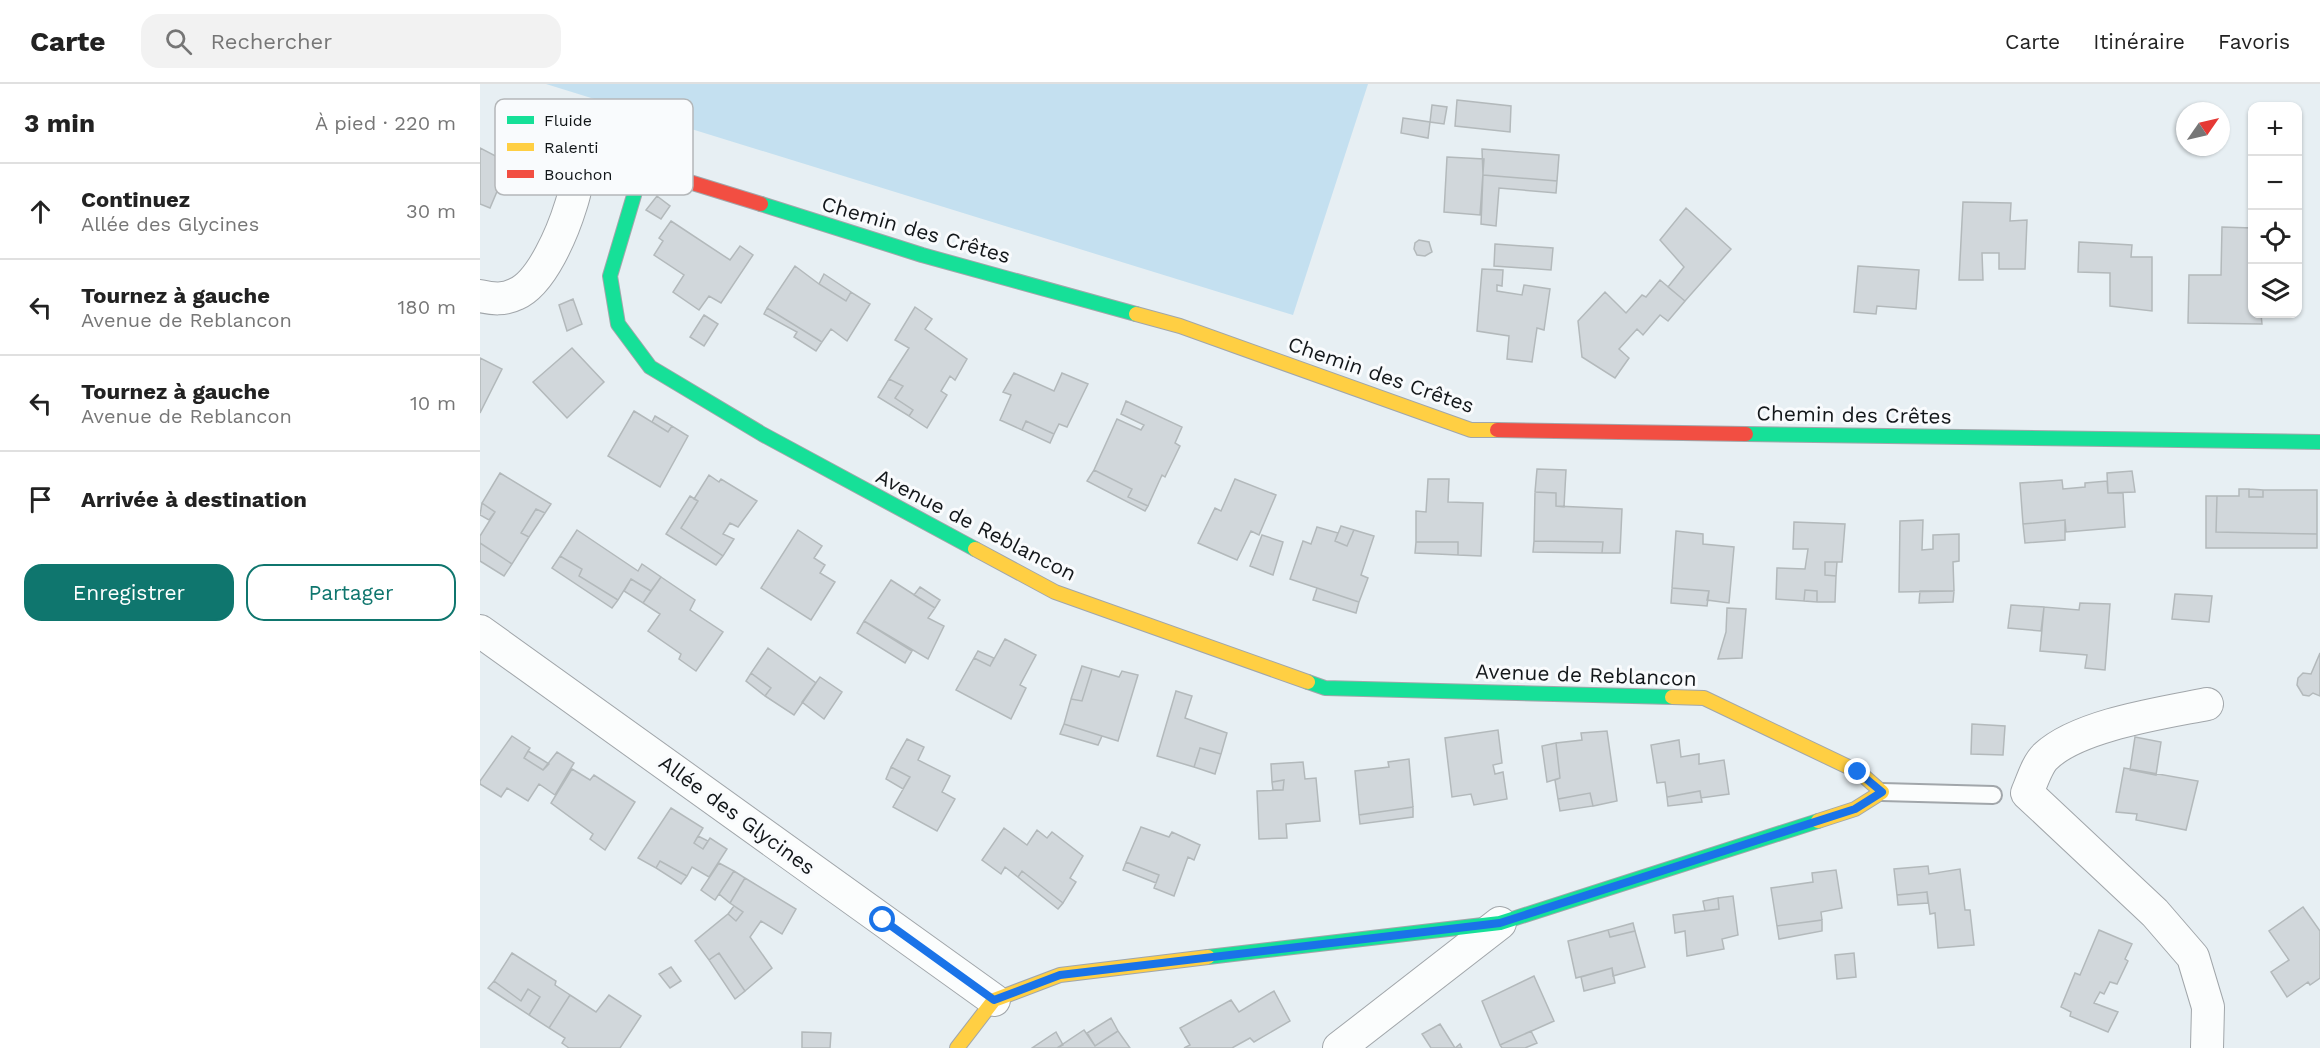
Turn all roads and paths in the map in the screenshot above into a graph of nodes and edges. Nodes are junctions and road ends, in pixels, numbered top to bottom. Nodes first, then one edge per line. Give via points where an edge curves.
1 (693, 183) edge
2 (573, 195) edge
3 (634, 195) edge
4 (480, 296) edge
5 (2320, 442) edge
6 (480, 631) edge
7 (2206, 704) dead end
8 (1882, 792) junction
9 (1993, 795) dead end
10 (1500, 923) junction
11 (994, 1000) junction
12 (957, 1048) edge
13 (1339, 1048) edge
14 (2207, 1048) edge

1 - 5 street, Chemin des Crêtes via 922,255 1180,326 1471,430
2 - 4 street via 548,258 536,276 517,294 497,300
3 - 8 street, Avenue de Reblancon via 610,276 618,324 650,367 762,434 1055,592 1325,688 1704,698 1858,772
6 - 11 street, Allée des Glycines
7 - 14 street via 2125,721 2066,741 2044,758 2027,793 2155,913 2193,957 2208,1007
8 - 9 lane
8 - 10 street via 1855,809
10 - 11 street via 1060,975
10 - 13 street
11 - 12 street

